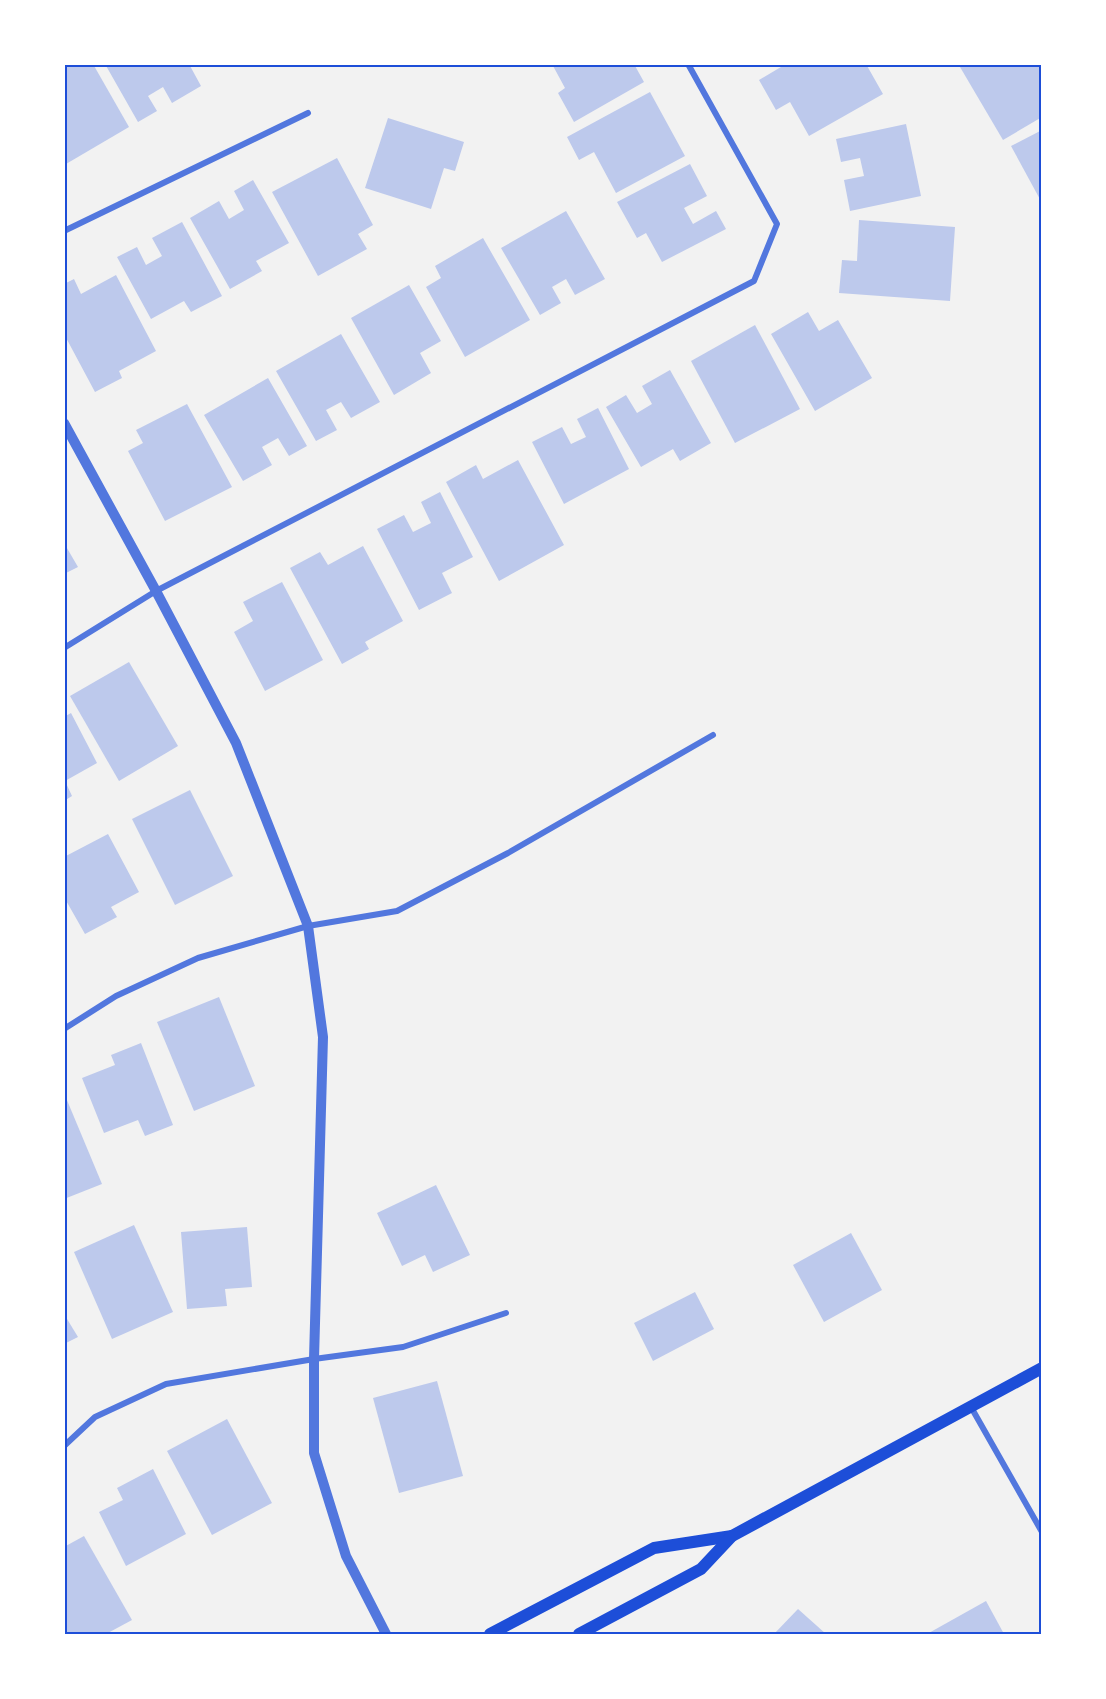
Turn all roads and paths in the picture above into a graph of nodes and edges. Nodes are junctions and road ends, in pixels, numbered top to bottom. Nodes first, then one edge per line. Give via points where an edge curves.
1 (688, 64) edge
2 (308, 113) dead end
3 (64, 231) edge
4 (64, 423) edge
5 (156, 591) junction
6 (64, 648) edge
7 (713, 735) dead end
8 (308, 926) junction
9 (64, 1029) edge
10 (506, 1312) dead end
11 (314, 1359) junction
12 (1041, 1368) edge
13 (971, 1407) junction
14 (64, 1446) edge
15 (1041, 1532) edge
16 (732, 1536) junction
17 (386, 1635) edge
18 (490, 1635) edge
19 (579, 1635) edge

1 - 5 street via 777,224 754,281
2 - 3 street
4 - 5 street
5 - 6 street
5 - 8 street via 236,743
7 - 8 street via 508,853 398,910
8 - 9 street via 198,958 116,996
8 - 11 street via 323,1037
10 - 11 street via 403,1347
11 - 14 street via 166,1384 95,1418
11 - 17 street via 314,1453 346,1556
12 - 13 main road
13 - 15 street
13 - 16 main road
16 - 18 main road via 654,1548
16 - 19 main road via 701,1569

